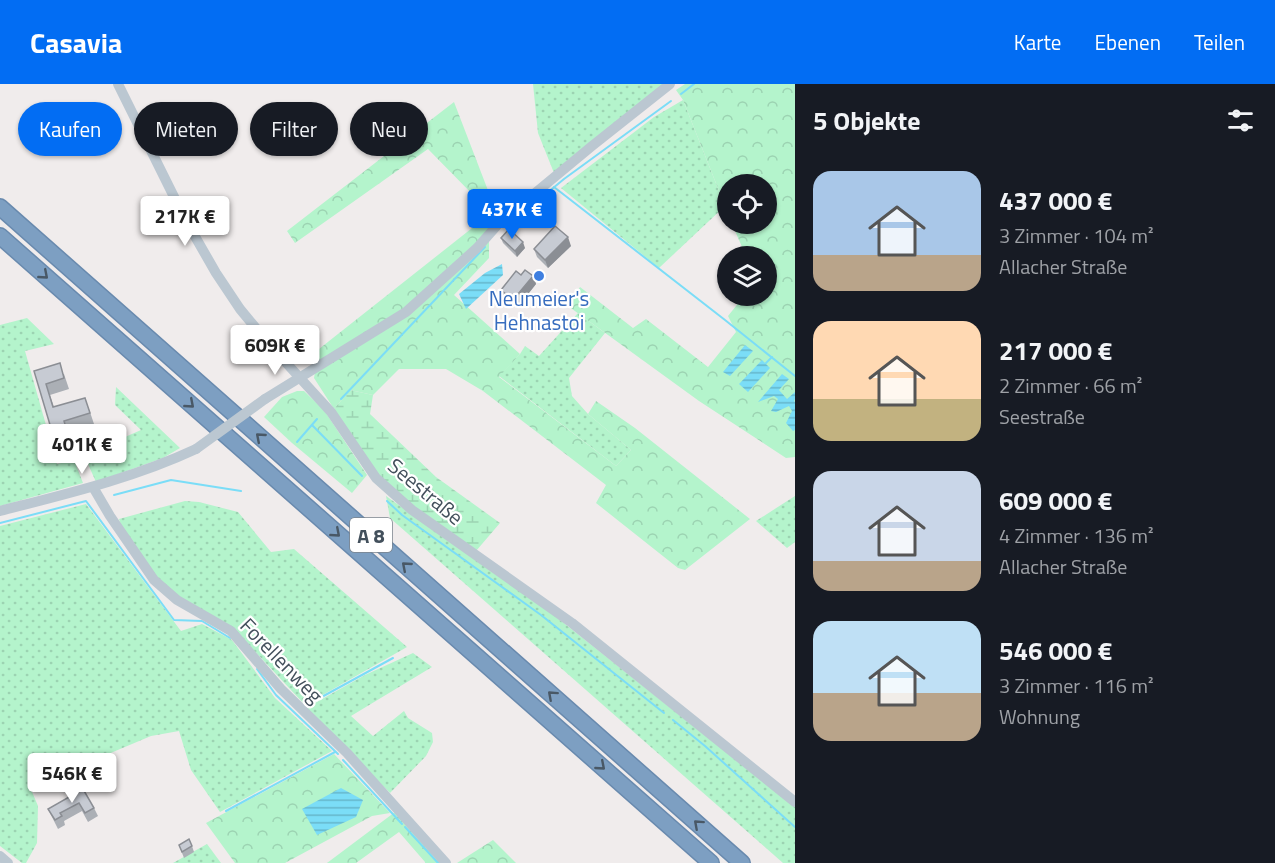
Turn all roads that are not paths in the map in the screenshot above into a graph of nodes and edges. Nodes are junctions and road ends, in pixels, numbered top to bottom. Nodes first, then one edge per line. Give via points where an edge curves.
1 (118, 84) edge
2 (670, 84) edge
3 (0, 207) edge
4 (0, 236) edge
5 (300, 377) junction
6 (93, 487) junction
7 (0, 511) edge
8 (795, 802) edge
9 (0, 856) edge
10 (8, 863) edge
11 (446, 863) edge
12 (711, 863) edge
13 (742, 863) edge

1 - 5 street, Seestraße via 216,273 240,309
2 - 5 street via 500,222 406,312
13 -> 3 highway, A 8
4 -> 12 highway, A 8
5 - 6 street, bridge via 196,449
5 - 8 street, Seestraße via 331,412 376,478 412,510 572,623
6 - 7 street
6 - 11 street, Forellenweg via 154,580 177,600 231,631
9 - 10 street

